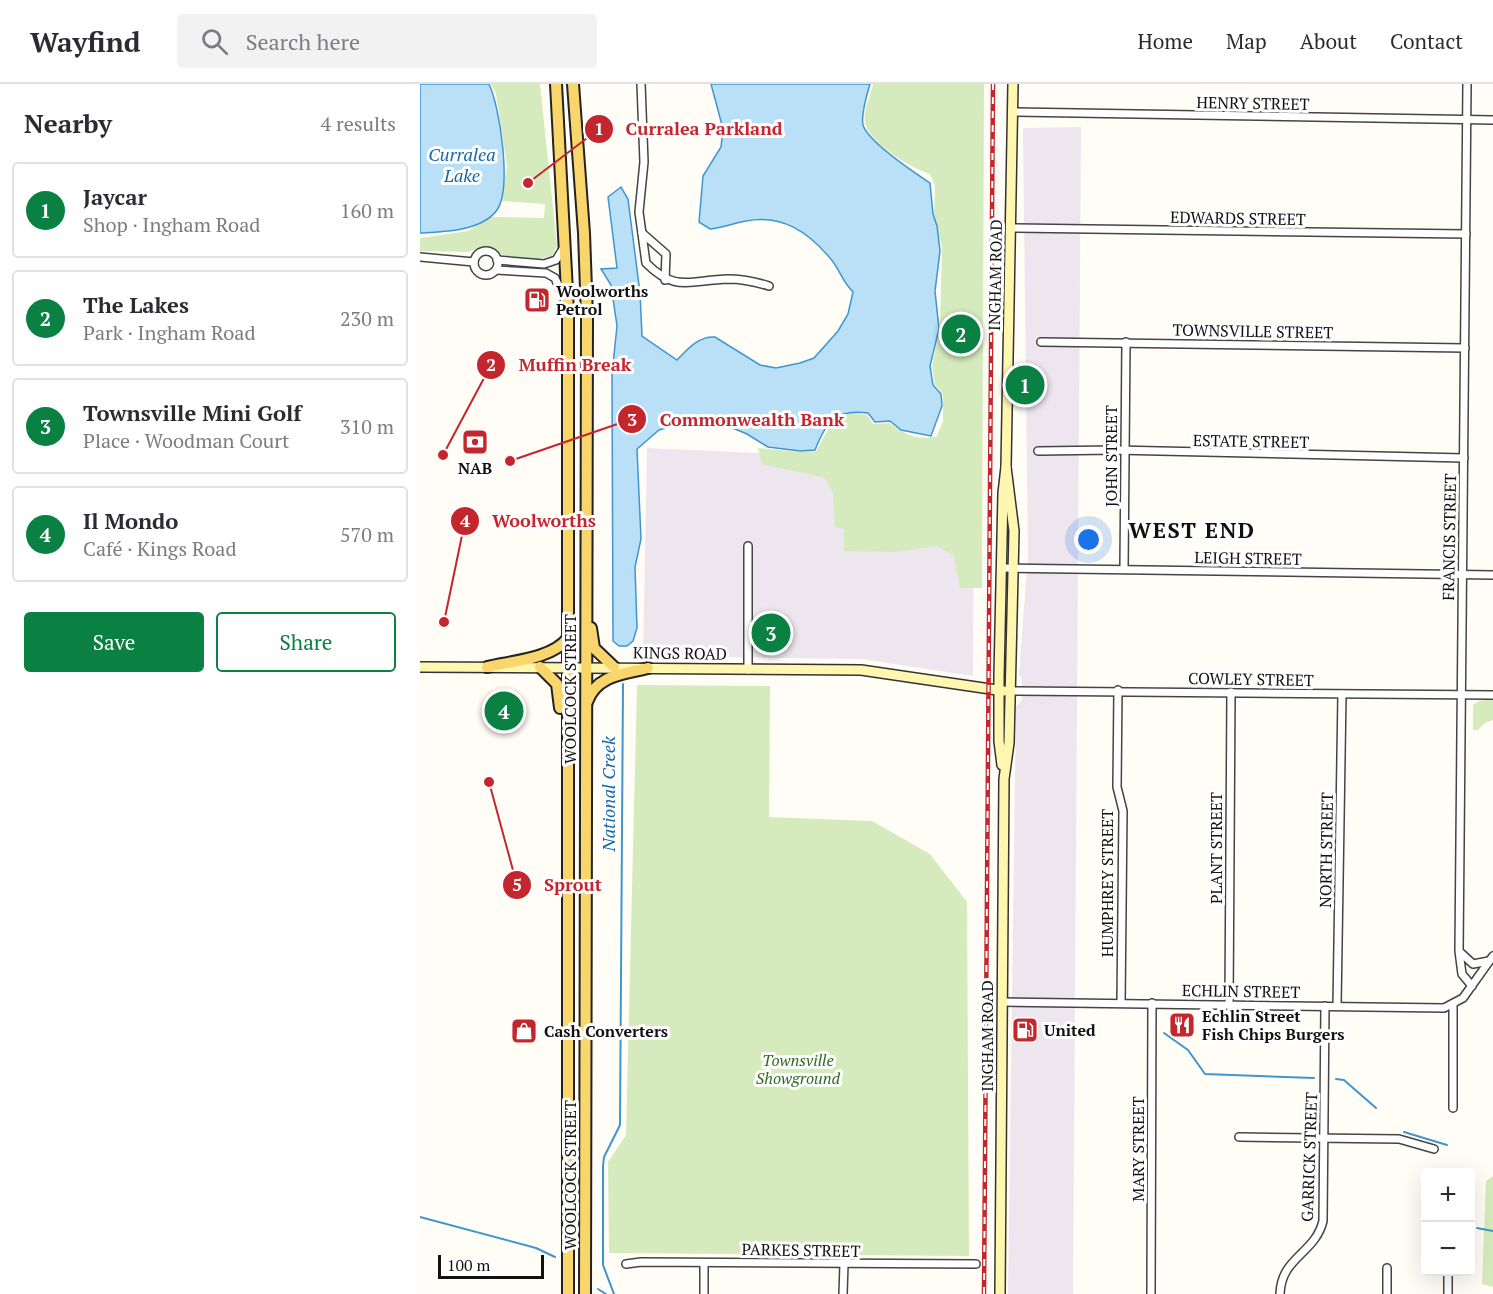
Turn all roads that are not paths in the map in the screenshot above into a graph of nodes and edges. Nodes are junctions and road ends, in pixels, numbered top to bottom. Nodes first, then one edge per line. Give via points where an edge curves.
1 (556, 84) edge
2 (573, 84) edge
3 (641, 84) edge
4 (1013, 84) edge
5 (1467, 84) edge
6 (1012, 112) junction
7 (1466, 119) junction
8 (1493, 120) edge
9 (1010, 228) junction
10 (642, 233) junction
11 (1466, 234) junction
12 (566, 243) junction
13 (658, 248) junction
14 (645, 256) junction
15 (420, 257) edge
16 (497, 260) junction
17 (474, 262) junction
18 (664, 264) junction
19 (655, 268) junction
20 (495, 270) junction
21 (665, 280) junction
22 (769, 286) dead end
23 (568, 309) junction
24 (1041, 342) dead end
25 (1126, 342) junction
26 (1465, 348) junction
27 (1038, 451) dead end
28 (1125, 452) junction
29 (1464, 458) junction
30 (1006, 467) junction
31 (748, 546) dead end
32 (585, 562) junction
33 (1002, 568) junction
34 (1013, 568) junction
35 (1124, 569) junction
36 (1462, 575) junction
37 (1493, 575) edge
38 (568, 638) junction
39 (420, 667) edge
40 (487, 667) junction
41 (540, 667) junction
42 (567, 667) junction
43 (585, 667) junction
44 (614, 667) junction
45 (648, 668) junction
46 (748, 670) junction
47 (999, 690) junction
48 (1118, 690) junction
49 (1009, 691) junction
50 (1231, 692) junction
51 (1342, 694) junction
52 (1461, 695) junction
53 (1493, 695) edge
54 (586, 706) junction
55 (1004, 779) junction
56 (567, 873) junction
57 (1460, 951) junction
58 (1491, 959) edge
59 (1472, 986) junction
60 (1002, 1002) junction
61 (1121, 1003) junction
62 (1152, 1003) junction
63 (1229, 1005) junction
64 (1453, 1005) junction
65 (1325, 1006) junction
66 (1337, 1006) junction
67 (1453, 1108) dead end
68 (1239, 1137) dead end
69 (1324, 1138) junction
70 (1434, 1149) dead end
71 (704, 1263) junction
72 (626, 1264) dead end
73 (844, 1264) junction
74 (976, 1264) dead end
75 (1387, 1268) dead end
76 (1448, 1276) edge
77 (568, 1294) edge
78 (585, 1294) edge
79 (704, 1294) edge
80 (843, 1294) edge
81 (1000, 1294) edge
82 (1151, 1294) edge
83 (1280, 1294) edge
84 (1387, 1294) edge
85 (1448, 1294) edge

1 - 12 main road, WOOLCOCK STREET
2 - 32 main road, WOOLCOCK STREET via 587,316
3 - 10 street
4 - 6 main road, INGHAM ROAD
5 - 7 street, FRANCIS STREET
6 - 7 street, HENRY STREET
6 - 9 main road, INGHAM ROAD
7 - 8 street, HENRY STREET
7 - 11 street, FRANCIS STREET
9 - 11 street, EDWARDS STREET
9 - 30 main road, INGHAM ROAD
10 - 13 street
10 - 14 street
11 - 26 street, FRANCIS STREET
12 - 16 street via 556,260 544,264
12 - 23 main road, WOOLCOCK STREET
13 - 14 street via 651,248
13 - 18 street via 666,254
14 - 19 street via 646,263
15 - 17 street
16 - 17 street via 485,251
16 - 20 street
17 - 20 street via 481,274
18 - 19 street
18 - 21 street
19 - 21 street
20 - 23 street via 550,275 559,285
21 - 22 street via 681,284 741,280
23 - 38 main road, WOOLCOCK STREET
24 - 25 street, TOWNSVILLE STREET
25 - 26 street, TOWNSVILLE STREET
25 - 28 street, JOHN STREET
26 - 29 street, FRANCIS STREET
27 - 28 street, ESTATE STREET
28 - 29 street, ESTATE STREET
28 - 35 street, JOHN STREET
29 - 36 street, FRANCIS STREET
30 - 33 main road, INGHAM ROAD
30 - 34 main road, INGHAM ROAD via 1013,516
31 - 46 street
32 - 43 main road, WOOLCOCK STREET
32 - 44 main road via 592,644
33 - 34 street, LEIGH STREET
33 - 47 main road, INGHAM ROAD
34 - 35 street, LEIGH STREET
34 - 49 main road, INGHAM ROAD
35 - 36 street, LEIGH STREET
36 - 37 street, LEIGH STREET
36 - 52 street, FRANCIS STREET
38 - 40 main road via 559,648 548,652
38 - 42 main road, WOOLCOCK STREET
39 - 40 main road, KINGS ROAD
40 - 41 main road, KINGS ROAD
41 - 42 main road, KINGS ROAD
41 - 56 main road via 555,680 561,698 560,823
42 - 43 main road, KINGS ROAD
42 - 56 main road, WOOLCOCK STREET
43 - 44 main road, KINGS ROAD
43 - 54 main road, WOOLCOCK STREET
44 - 45 main road, KINGS ROAD
45 - 46 main road, KINGS ROAD
45 - 54 main road via 601,681 592,689
46 - 47 main road, KINGS ROAD via 861,670
47 - 49 main road, KINGS ROAD
47 - 55 main road, INGHAM ROAD
48 - 49 street, COWLEY STREET
48 - 50 street, COWLEY STREET
48 - 61 street, HUMPHREY STREET via 1117,787 1123,811
49 - 55 main road, INGHAM ROAD
50 - 51 street, COWLEY STREET
50 - 63 street, PLANT STREET
51 - 52 street, COWLEY STREET
51 - 66 street, NORTH STREET
52 - 53 street, COWLEY STREET
52 - 57 street, FRANCIS STREET
54 - 78 main road, WOOLCOCK STREET
55 - 60 main road, INGHAM ROAD
56 - 77 main road, WOOLCOCK STREET
57 - 58 street via 1473,964
57 - 59 street, FRANCIS STREET via 1462,974
58 - 59 street
59 - 64 street
60 - 61 street, ECHLIN STREET
60 - 81 main road, INGHAM ROAD
61 - 62 street, ECHLIN STREET
62 - 63 street, ECHLIN STREET
62 - 82 street, MARY STREET
63 - 65 street, ECHLIN STREET
64 - 66 street, ECHLIN STREET via 1436,1009
64 - 67 street
65 - 66 street, ECHLIN STREET
65 - 69 street, GARRICK STREET
68 - 69 street
69 - 70 street via 1399,1140
69 - 83 street, GARRICK STREET via 1320,1233 1284,1272
71 - 72 street, PARKES STREET
71 - 73 street, PARKES STREET
71 - 79 street
73 - 74 street, PARKES STREET
73 - 80 street
75 - 84 street
76 - 85 street

